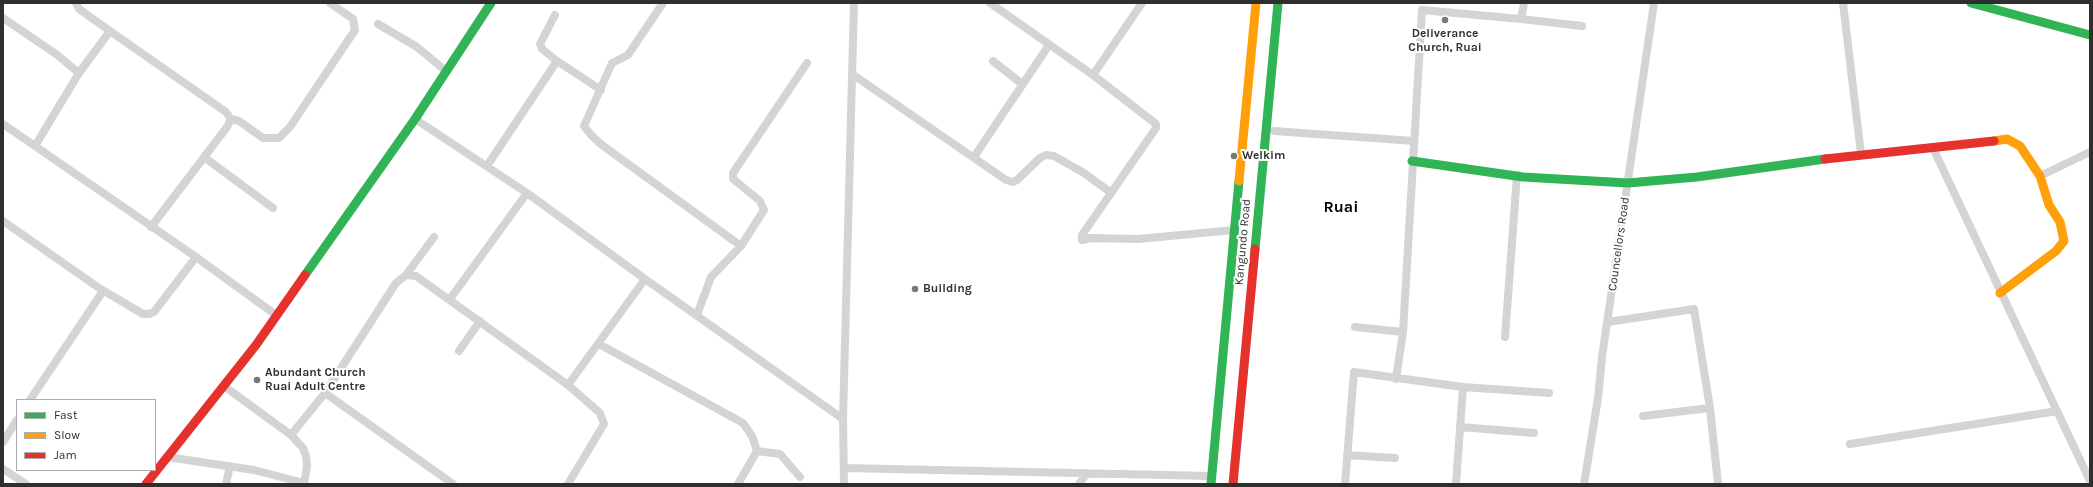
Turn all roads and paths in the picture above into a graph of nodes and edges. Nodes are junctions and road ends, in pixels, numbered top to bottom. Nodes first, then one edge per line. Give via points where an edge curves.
1 (76, 3) edge
2 (330, 3) edge
3 (491, 3) edge
4 (663, 3) edge
5 (854, 3) edge
6 (990, 3) edge
7 (1142, 3) edge
8 (1256, 3) edge
9 (1278, 3) edge
10 (1524, 3) edge
11 (1654, 3) edge
12 (1843, 3) edge
13 (1971, 3) edge
14 (1423, 7) edge
15 (556, 15) dead end
16 (3, 18) edge
17 (1521, 20) junction
18 (378, 24) dead end
19 (1582, 26) dead end
20 (110, 31) junction
21 (2090, 35) edge
22 (1049, 45) junction
23 (557, 61) junction
24 (993, 61) dead end
25 (807, 63) dead end
26 (446, 71) junction
27 (80, 73) junction
28 (852, 74) junction
29 (1092, 75) junction
30 (1022, 84) junction
31 (601, 90) junction
32 (231, 119) junction
33 (415, 119) junction
34 (3, 124) edge
35 (1274, 131) dead end
36 (1414, 141) junction
37 (35, 146) junction
38 (1933, 148) junction
39 (2090, 152) edge
40 (1861, 154) junction
41 (974, 157) junction
42 (204, 158) junction
43 (1412, 161) junction
44 (487, 166) junction
45 (1517, 175) junction
46 (2040, 176) junction
47 (1628, 183) junction
48 (1110, 192) junction
49 (527, 194) junction
50 (273, 208) dead end
51 (3, 221) edge
52 (151, 227) junction
53 (1234, 230) junction
54 (434, 237) dead end
55 (741, 246) junction
56 (196, 257) junction
57 (406, 275) junction
58 (645, 278) junction
59 (103, 291) junction
60 (2000, 293) junction
61 (450, 299) junction
62 (276, 315) junction
63 (697, 315) junction
64 (480, 321) junction
65 (1608, 322) junction
66 (1354, 328) dead end
67 (1402, 332) junction
68 (1505, 337) dead end
69 (599, 344) junction
70 (459, 351) dead end
71 (1396, 379) junction
72 (568, 385) junction
73 (224, 386) junction
74 (1463, 387) junction
75 (325, 393) junction
76 (1549, 393) dead end
77 (31, 399) edge
78 (1710, 408) junction
79 (2057, 411) junction
80 (1643, 416) dead end
81 (843, 419) junction
82 (16, 422) edge
83 (1460, 427) junction
84 (1534, 433) dead end
85 (292, 435) junction
86 (3, 442) edge
87 (1850, 444) dead end
88 (757, 451) junction
89 (1347, 455) junction
90 (167, 457) junction
91 (1395, 458) dead end
92 (230, 466) junction
93 (845, 468) junction
94 (3, 469) edge
95 (1086, 473) junction
96 (800, 477) dead end
97 (1211, 480) edge
98 (2090, 481) edge
99 (304, 483) edge
100 (26, 484) edge
101 (146, 484) edge
102 (226, 484) edge
103 (453, 484) edge
104 (568, 484) edge
105 (738, 484) edge
106 (844, 484) edge
107 (1079, 484) edge
108 (1233, 484) edge
109 (1345, 484) edge
110 (1456, 484) edge
111 (1584, 484) edge
112 (1718, 484) edge

1 - 20 street via 79,9
2 - 32 street via 353,19 355,30 290,127 279,138 263,138 239,121
3 - 26 main road
4 - 31 street via 628,55 612,64
5 - 28 street
6 - 22 street
7 - 29 street
8 - 53 main road, Kangundo Road
9 - 108 main road, Kangundo Road
10 - 17 street
11 - 47 street, Councellors Road
12 - 40 street
13 - 21 main road
14 - 17 street
14 - 36 street
15 - 23 street via 540,44 542,49
16 - 27 street
17 - 19 street
18 - 26 street via 417,47
20 - 27 street
20 - 32 street via 226,112
22 - 29 street
22 - 30 street
23 - 31 street
23 - 44 street
24 - 30 street
25 - 55 street via 733,173 733,179 760,201 764,210
26 - 33 main road
27 - 37 street
28 - 41 street
28 - 81 street
29 - 48 street via 1156,124 1156,128
30 - 41 street
31 - 55 street via 584,126 592,136
32 - 42 street
33 - 44 street
33 - 62 main road
34 - 37 street
35 - 36 street
36 - 43 street
37 - 52 street
38 - 40 main road
38 - 46 main road via 2007,139 2020,146
38 - 60 street
39 - 46 street
40 - 47 main road via 1697,177
41 - 48 street via 1006,180 1013,182 1040,158 1046,155 1054,156 1063,159
42 - 50 street
42 - 52 street
43 - 45 main road
43 - 67 street
44 - 49 street
45 - 47 main road
45 - 68 street
46 - 60 main road via 2049,205 2060,222 2064,241 2056,251
47 - 65 street, Councellors Road
48 - 53 street via 1082,235 1082,240 1138,239
49 - 58 street
49 - 61 street
51 - 59 street
52 - 56 street
53 - 97 main road, Kangundo Road
54 - 57 street
55 - 63 street via 710,276
56 - 59 street via 154,312 149,314 143,314
56 - 62 street
57 - 61 street via 416,276
57 - 75 street via 396,283
58 - 63 street
58 - 69 street
59 - 77 street
60 - 79 street
61 - 64 street
62 - 73 main road
63 - 81 street
64 - 70 street
64 - 72 street
65 - 78 street via 1694,309
65 - 111 street, Councellors Road
66 - 67 street
67 - 71 street
69 - 72 street
69 - 88 street via 743,424 752,436
71 - 74 street
71 - 89 street via 1354,372
72 - 104 street via 600,413 604,424
73 - 85 street
73 - 90 main road
74 - 76 street
74 - 83 street
75 - 85 street
75 - 103 street
78 - 80 street
78 - 112 street
79 - 87 street
79 - 98 street
81 - 93 street
82 - 86 street
83 - 84 street
83 - 110 street
85 - 99 street via 306,456
88 - 96 street via 780,454
88 - 105 street
89 - 91 street
89 - 109 street
90 - 92 street
90 - 101 main road
92 - 99 street
92 - 102 street
93 - 95 street
93 - 106 street
94 - 100 street
95 - 97 street
95 - 107 street

